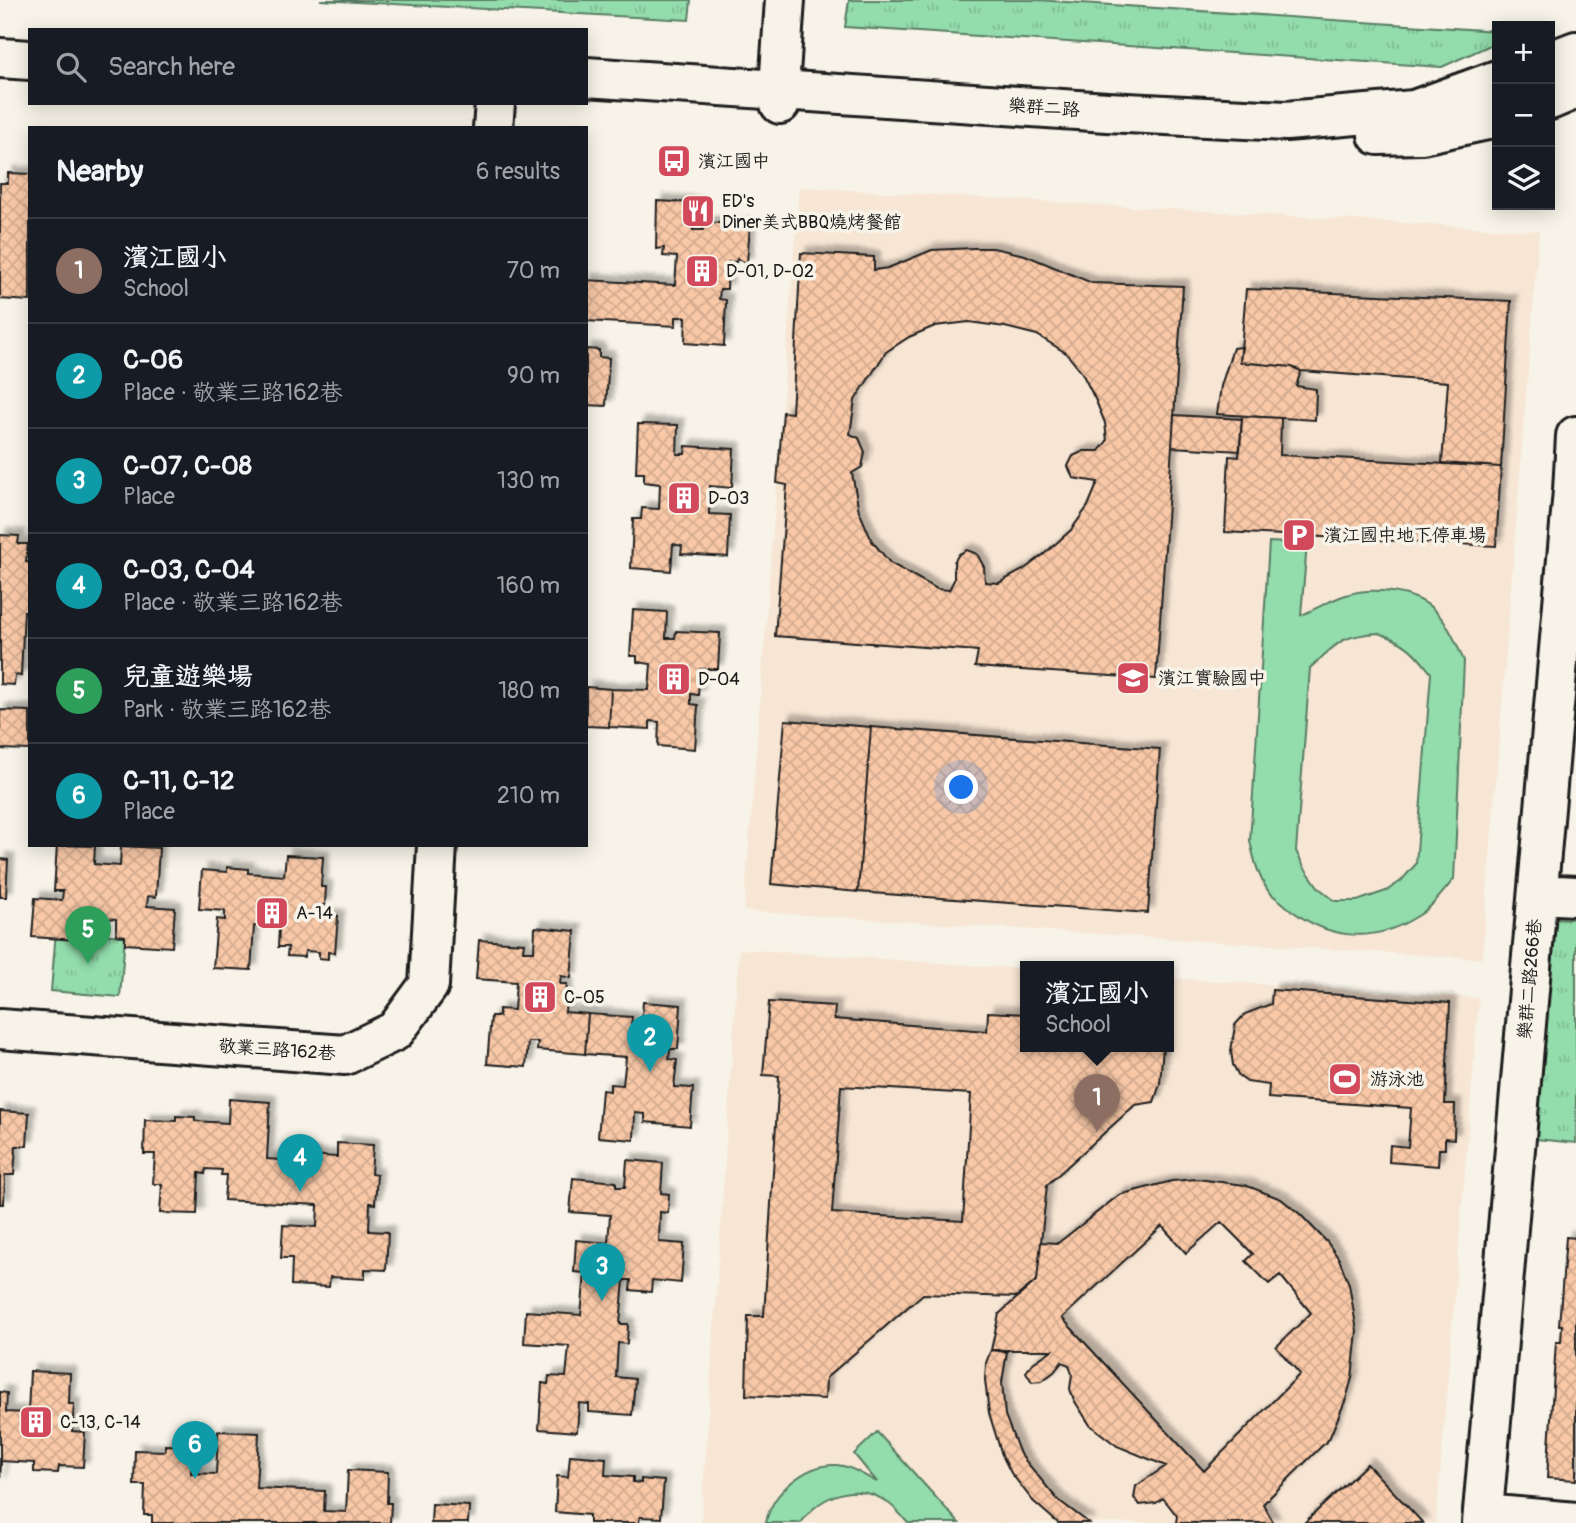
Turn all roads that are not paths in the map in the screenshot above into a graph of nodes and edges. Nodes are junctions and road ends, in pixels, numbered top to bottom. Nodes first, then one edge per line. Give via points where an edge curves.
1 (785, 0) edge
2 (0, 41) edge
3 (28, 43) edge
4 (1576, 51) edge
5 (0, 58) edge
6 (1555, 59) edge
7 (28, 60) edge
8 (588, 77) edge
9 (1492, 82) edge
10 (1576, 89) edge
11 (588, 93) edge
12 (779, 96) junction
13 (1555, 98) edge
14 (495, 105) edge
15 (1492, 119) edge
16 (493, 126) edge
17 (1576, 436) edge
18 (1575, 491) edge
19 (437, 847) edge
20 (1538, 894) junction
21 (1576, 896) edge
22 (0, 1029) edge
23 (1482, 1519) edge
24 (1576, 1522) edge

1 - 12 street
2 - 3 street
4 - 6 street
5 - 7 street
8 - 12 street, 樂群二路
9 - 12 street, 樂群二路 via 1414,110 1286,121
10 - 13 street
11 - 12 street, 樂群二路
12 - 15 street, 樂群二路 via 1335,136 1422,134
14 - 16 street
17 - 18 street, 樂群二路266巷
18 - 20 street, 樂群二路266巷
19 - 22 street, 敬業三路162巷 via 429,985 395,1031 345,1055
20 - 21 street
20 - 23 street, 樂群二路266巷
23 - 24 street

